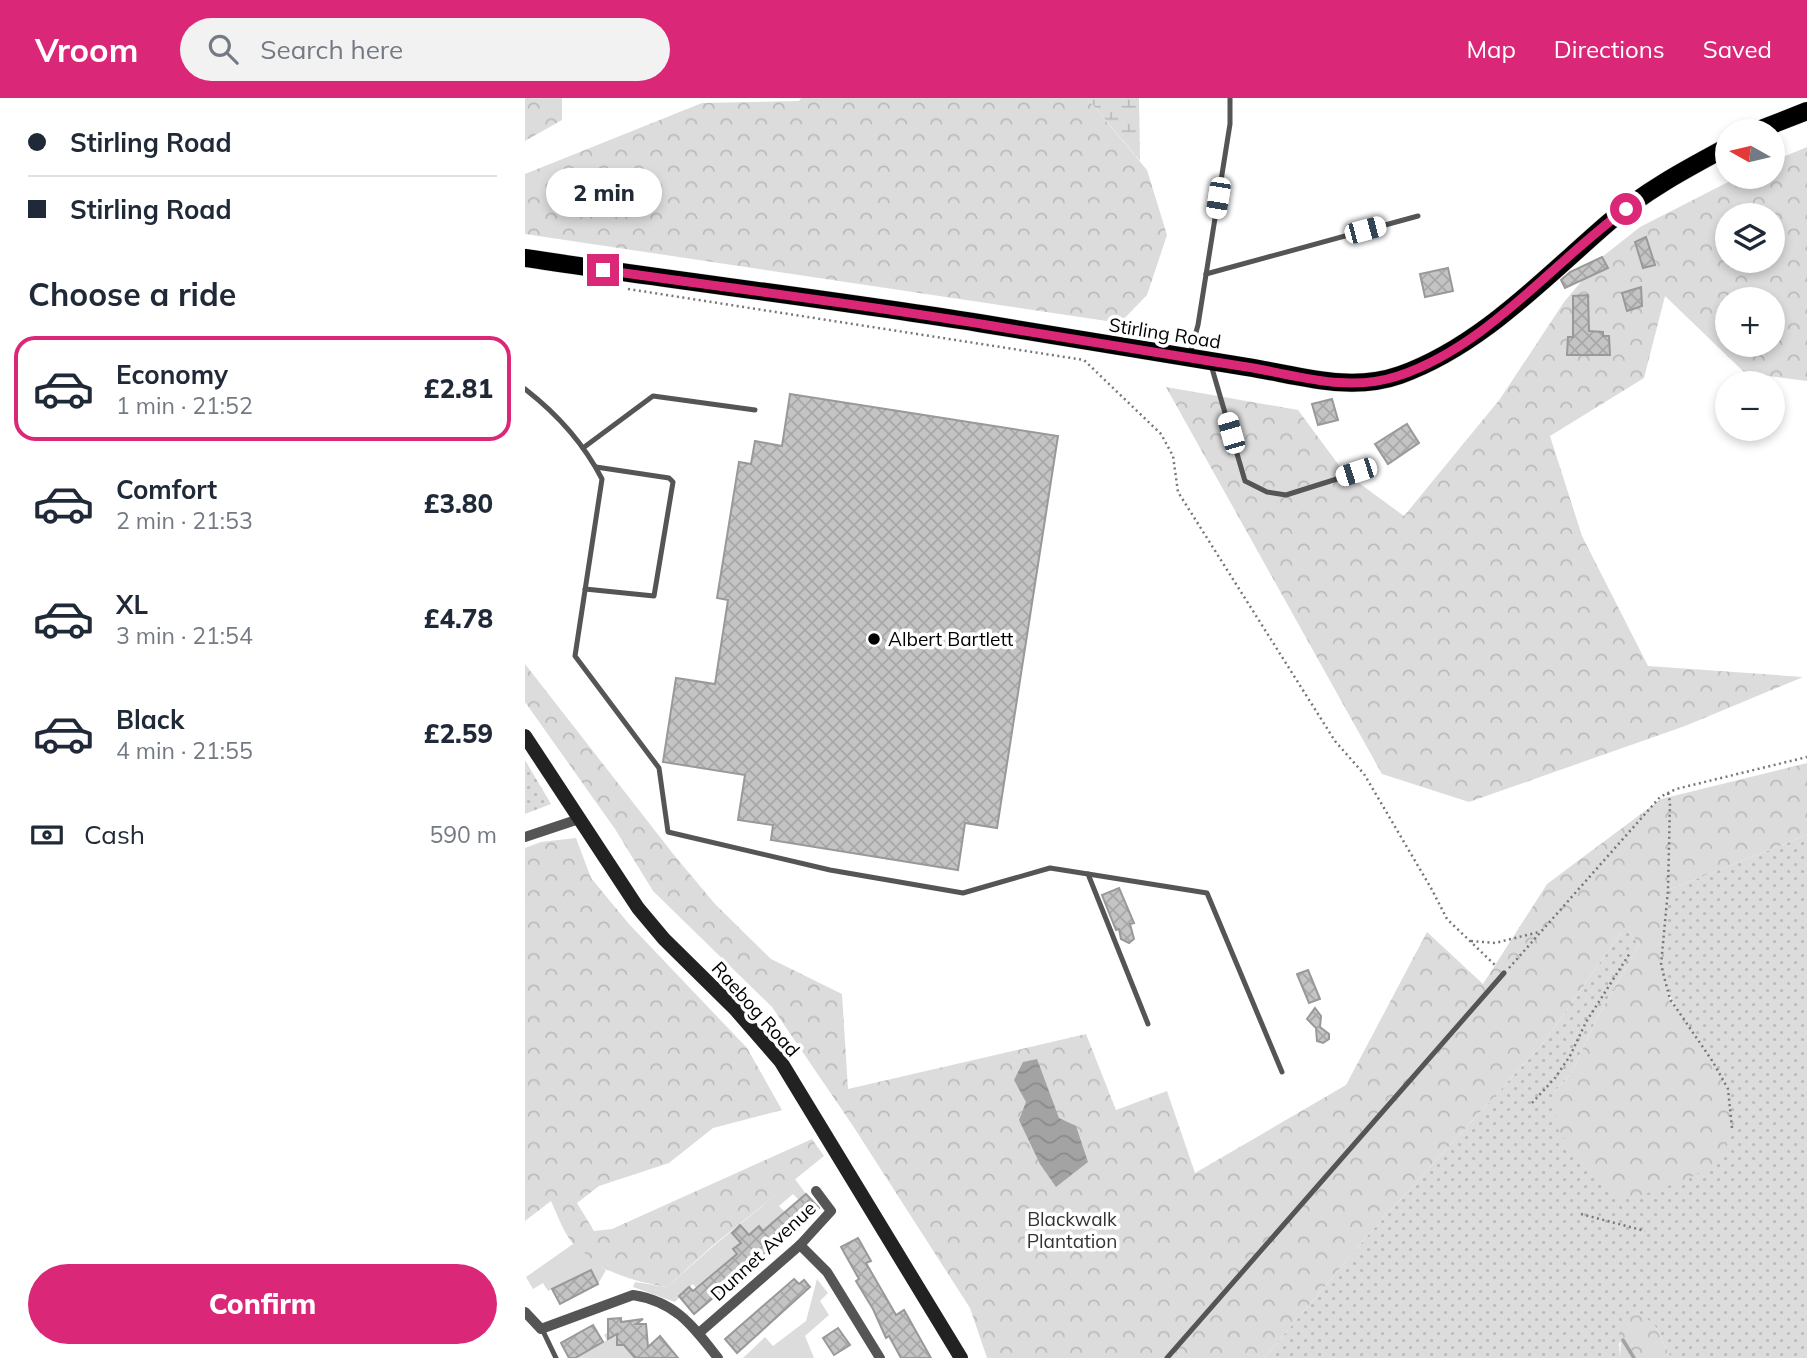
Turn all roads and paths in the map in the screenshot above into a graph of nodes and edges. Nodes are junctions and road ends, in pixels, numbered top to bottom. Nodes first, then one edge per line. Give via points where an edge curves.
1 (1230, 98) edge
2 (1807, 111) edge
3 (1785, 120) edge
4 (1715, 153) edge
5 (1418, 216) dead end
6 (525, 258) edge
7 (1206, 274) junction
8 (618, 288) dead end
9 (1189, 358) junction
10 (1210, 362) junction
11 (525, 390) edge
12 (755, 410) dead end
13 (583, 448) junction
14 (596, 467) junction
15 (1356, 472) dead end
16 (585, 589) junction
17 (525, 736) edge
18 (1807, 757) edge
19 (1668, 793) junction
20 (579, 819) junction
21 (525, 837) edge
22 (1088, 874) junction
23 (1539, 932) junction
24 (1468, 941) junction
25 (1630, 953) dead end
26 (1504, 974) junction
27 (1148, 1024) dead end
28 (1282, 1072) dead end
29 (1532, 1103) dead end
30 (1733, 1128) dead end
31 (816, 1191) dead end
32 (1581, 1214) dead end
33 (1645, 1231) dead end
34 (800, 1245) junction
35 (525, 1312) edge
36 (541, 1329) junction
37 (699, 1333) junction
38 (556, 1358) edge
39 (718, 1358) edge
40 (880, 1358) edge
41 (961, 1358) edge
42 (1167, 1358) edge

1 - 7 lane via 1230,124
2 - 3 main road
4 - 10 main road, Stirling Road via 1643,197 1504,313 1418,368 1356,384
5 - 7 lane
6 - 9 main road, Stirling Road
7 - 9 lane
8 - 24 path via 1084,360 1161,434 1173,456 1178,492 1335,741 1364,774 1447,919
9 - 10 main road, Stirling Road
10 - 15 lane via 1245,481 1286,495
11 - 13 lane via 543,403
12 - 13 lane via 653,396
13 - 14 lane
14 - 16 lane via 602,479
14 - 16 lane via 673,482 654,596
16 - 22 lane via 575,656 659,768 668,832 830,870 963,893 1050,868
17 - 20 main road, Raebog Road
18 - 19 path
19 - 23 path
19 - 30 path via 1668,890 1661,964 1670,999 1728,1089
20 - 21 street
20 - 41 main road, Raebog Road via 638,908 781,1062
22 - 27 lane
22 - 28 lane via 1207,893
23 - 24 path via 1495,943
23 - 26 path
24 - 26 path
25 - 29 path via 1555,1079
26 - 42 lane
31 - 34 street, Dunnet Avenue via 831,1211
32 - 33 path
34 - 37 street, Dunnet Avenue
34 - 40 street via 827,1272
35 - 36 street
36 - 37 street via 632,1296 660,1301
36 - 38 lane
37 - 39 street

